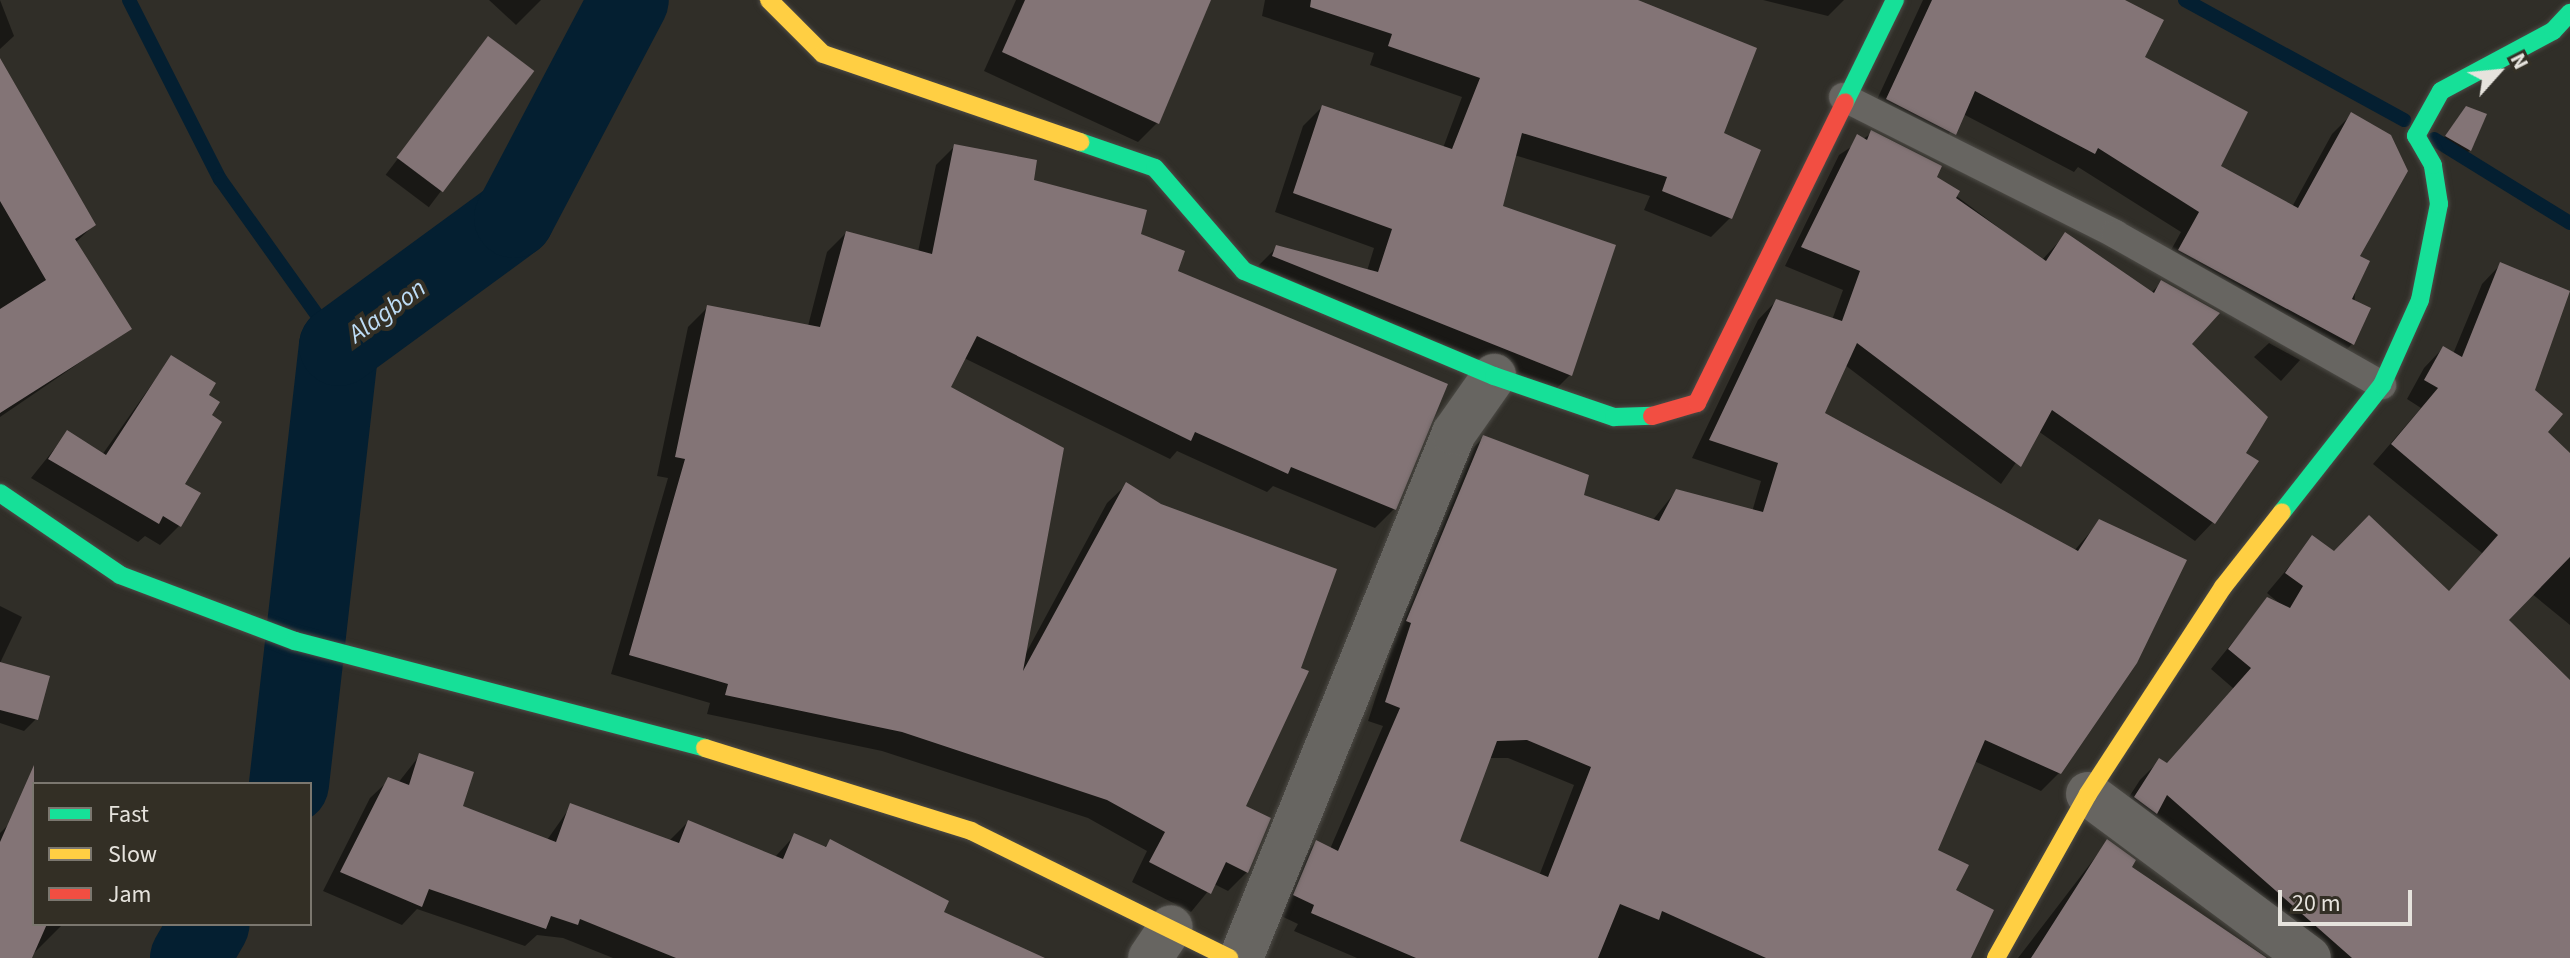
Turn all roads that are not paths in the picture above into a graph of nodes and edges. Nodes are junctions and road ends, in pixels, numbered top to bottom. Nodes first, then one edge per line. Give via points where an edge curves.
1 (769, 0) edge
2 (1895, 0) edge
3 (2570, 13) edge
4 (1843, 97) junction
5 (1494, 376) junction
6 (2382, 385) junction
7 (0, 493) edge
8 (2088, 794) junction
9 (1161, 943) edge
10 (1229, 958) edge
11 (1241, 958) edge
12 (1996, 958) edge
13 (2309, 958) edge

1 - 5 street via 823,54 1155,168 1244,271
2 - 4 street
3 - 6 street via 2553,31 2441,91 2416,136 2433,165 2439,204 2420,300
4 - 5 street via 1697,403 1672,416 1614,417
4 - 6 lane via 2115,234
5 - 11 street via 1454,433
6 - 8 street via 2223,587
7 - 9 street via 120,575 295,641 776,767 956,826
8 - 12 street
8 - 13 street
9 - 10 street

